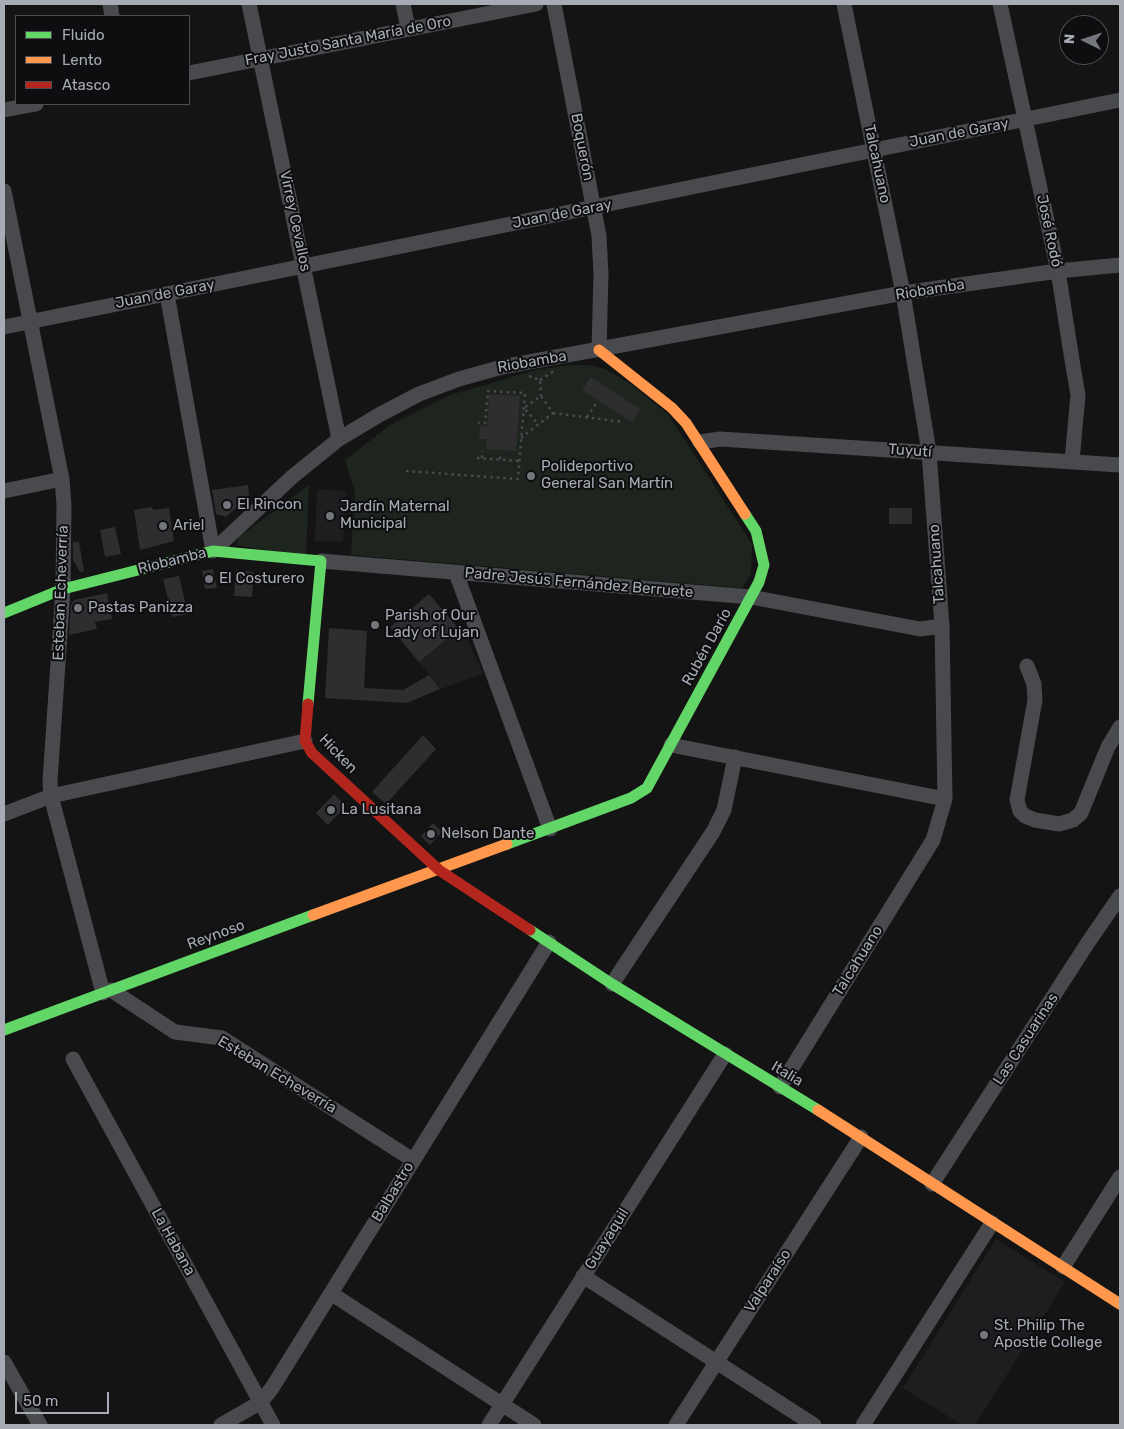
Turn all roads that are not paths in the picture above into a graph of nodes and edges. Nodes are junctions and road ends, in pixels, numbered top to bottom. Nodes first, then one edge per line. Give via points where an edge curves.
1 (249, 4) edge
2 (403, 4) edge
3 (536, 4) edge
4 (554, 4) edge
5 (844, 4) edge
6 (1000, 4) edge
7 (408, 28) junction
8 (260, 59) junction
9 (190, 73) edge
10 (1120, 100) edge
11 (31, 105) edge
12 (4, 110) edge
13 (1024, 120) junction
14 (874, 150) junction
15 (4, 192) edge
16 (595, 207) junction
17 (304, 266) junction
18 (1120, 266) edge
19 (1058, 271) junction
20 (903, 293) junction
21 (167, 294) junction
22 (30, 321) junction
23 (4, 327) edge
24 (599, 350) junction
25 (339, 439) junction
26 (700, 442) junction
27 (929, 452) junction
28 (1072, 461) junction
29 (1120, 465) edge
30 (62, 479) junction
31 (4, 491) edge
32 (213, 551) junction
33 (321, 561) junction
34 (456, 573) junction
35 (63, 589) junction
36 (751, 597) junction
37 (4, 612) edge
38 (942, 626) junction
39 (1027, 666) dead end
40 (1120, 727) edge
41 (305, 741) junction
42 (671, 745) junction
43 (735, 757) junction
44 (51, 796) junction
45 (945, 799) junction
46 (4, 814) edge
47 (550, 829) junction
48 (439, 870) junction
49 (1120, 896) edge
50 (549, 942) junction
51 (612, 984) junction
52 (107, 991) junction
53 (4, 1030) edge
54 (725, 1054) junction
55 (73, 1059) dead end
56 (780, 1087) junction
57 (861, 1137) junction
58 (413, 1160) junction
59 (1120, 1177) edge
60 (932, 1184) junction
61 (992, 1223) junction
62 (1063, 1267) junction
63 (583, 1276) junction
64 (332, 1294) junction
65 (1120, 1304) edge
66 (4, 1362) edge
67 (715, 1362) junction
68 (261, 1402) junction
69 (502, 1404) junction
70 (40, 1425) edge
71 (222, 1425) edge
72 (273, 1425) edge
73 (489, 1425) edge
74 (534, 1425) edge
75 (676, 1425) edge
76 (814, 1425) edge
77 (863, 1425) edge

1 - 8 street, Virrey Cevallos
2 - 7 street
3 - 7 street, Fray Justo Santa María de Oro
4 - 16 street, Boquerón
5 - 14 street, Talcahuano
6 - 13 street, José Rodó
7 - 8 street, Fray Justo Santa María de Oro
8 - 9 street, Fray Justo Santa María de Oro
8 - 17 street, Virrey Cevallos
10 - 13 street, Juan de Garay
11 - 12 street
13 - 14 street, Juan de Garay
13 - 19 street, José Rodó
14 - 16 street, Juan de Garay
14 - 20 street, Talcahuano
15 - 22 street, Esteban Echeverría
16 - 17 street, Juan de Garay
16 - 24 street, Boquerón via 601,274
17 - 21 street, Juan de Garay
17 - 25 street, Virrey Cevallos
18 - 19 street, Riobamba
19 - 20 street, Riobamba
19 - 28 street, José Rodó via 1078,395
20 - 24 street, Riobamba
20 - 27 street, Talcahuano
21 - 22 street, Juan de Garay
21 - 32 street
22 - 23 street, Juan de Garay
22 - 30 street, Esteban Echeverría
24 - 25 street, Riobamba via 502,366 459,379 419,394
24 - 26 street, Rubén Darío via 672,408
25 - 32 street, Riobamba via 292,477
26 - 27 street, Tuyutí via 720,439
26 - 36 street, Rubén Darío via 756,531 763,551 764,566
27 - 28 street, Tuyutí
27 - 38 street, Talcahuano
28 - 29 street, Tuyutí
30 - 31 street
30 - 35 street, Esteban Echeverría
32 - 33 street, Padre Jesús Fernández Berruete
32 - 35 street, Riobamba
33 - 34 street, Padre Jesús Fernández Berruete
33 - 41 street, Hicken
34 - 36 street, Padre Jesús Fernández Berruete
34 - 47 street
35 - 37 street, Riobamba
35 - 44 street, Esteban Echeverría
36 - 38 street, Padre Jesús Fernández Berruete via 920,629
36 - 42 street, Rubén Darío
38 - 45 street, Talcahuano
39 - 40 street via 1034,684 1035,700 1017,800 1020,812 1025,816 1059,824 1073,820 1081,813 1108,747
41 - 44 street
41 - 48 street, Hicken via 312,753
42 - 43 street
42 - 47 street, Rubén Darío via 641,793
43 - 45 street
43 - 51 street via 724,810 713,832
44 - 46 street
44 - 52 street, Esteban Echeverría
45 - 56 street, Talcahuano via 933,840
47 - 48 street, Rubén Darío
48 - 50 street, Italia
48 - 52 street, Reynoso
49 - 60 street, Las Casuarinas
50 - 51 street, Italia
50 - 58 street, Balbastro
51 - 54 street, Italia
52 - 53 street, Reynoso
52 - 58 street, Esteban Echeverría via 176,1032 222,1038
54 - 56 street, Italia
54 - 63 street, Guayaquil
55 - 68 street, La Habana
56 - 57 street, Italia
57 - 60 street, Italia
57 - 67 street, Valparaíso
58 - 64 street, Balbastro
59 - 62 street
60 - 61 street, Italia
61 - 62 street, Italia
61 - 77 street
62 - 65 street, Italia
63 - 67 street
63 - 69 street, Guayaquil
64 - 68 street, Balbastro
64 - 69 street
66 - 70 street
67 - 75 street, Valparaíso
67 - 76 street
68 - 71 street, Balbastro
68 - 72 street, La Habana
69 - 73 street, Guayaquil
69 - 74 street

